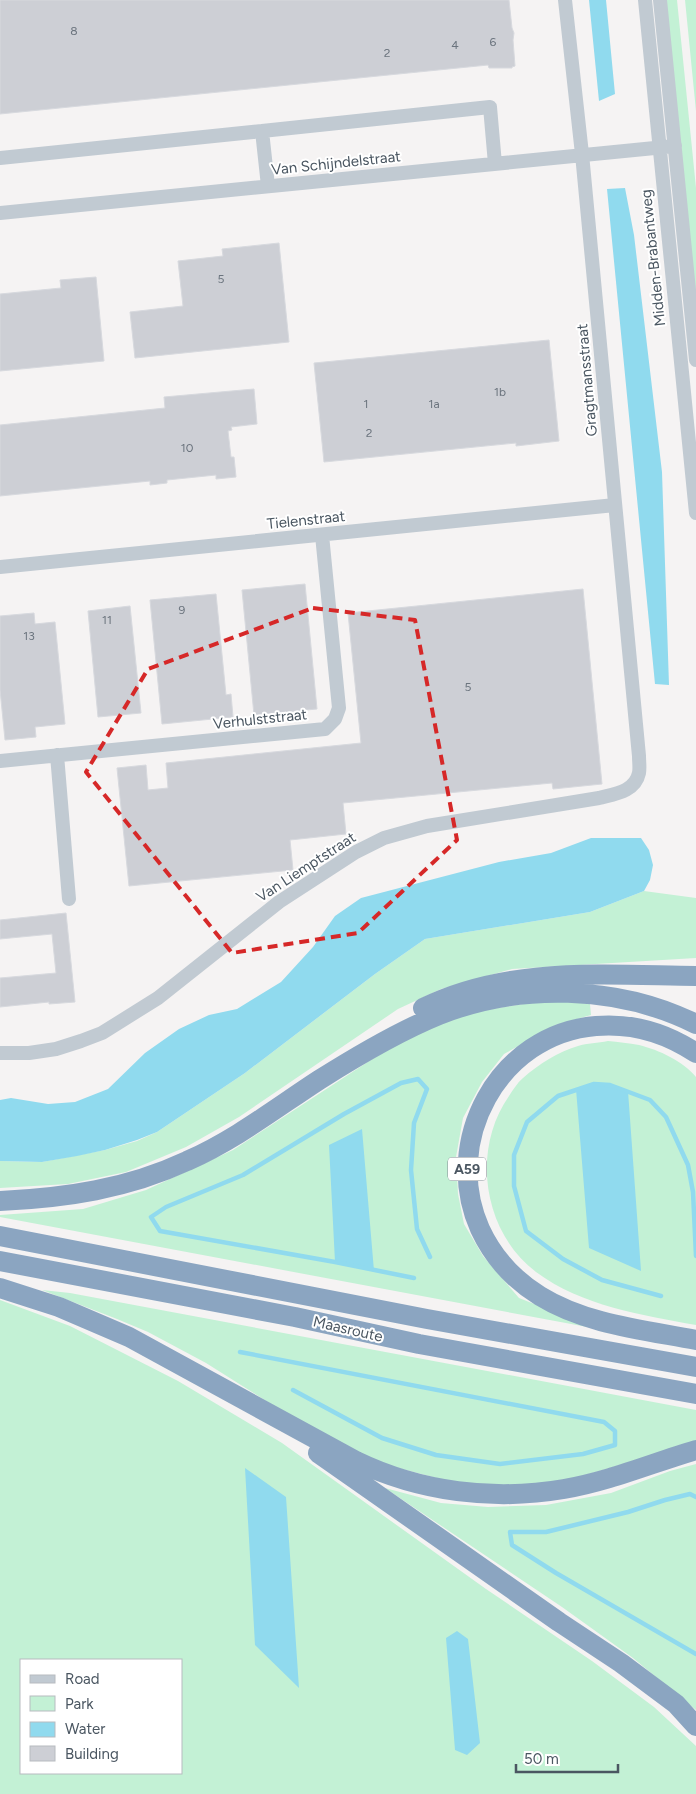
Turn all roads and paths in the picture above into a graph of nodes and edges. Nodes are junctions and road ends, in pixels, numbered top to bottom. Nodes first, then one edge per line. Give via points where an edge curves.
1 (565, 0) edge
2 (645, 0) edge
3 (660, 0) edge
4 (262, 131) junction
5 (675, 146) junction
6 (658, 147) junction
7 (582, 154) junction
8 (0, 158) edge
9 (495, 164) junction
10 (268, 186) junction
11 (0, 213) edge
12 (696, 360) edge
13 (615, 505) junction
14 (696, 512) edge
15 (322, 535) junction
16 (0, 567) edge
17 (57, 755) junction
18 (639, 756) joint
19 (0, 761) edge
20 (69, 899) dead end
21 (696, 976) edge
22 (696, 1024) edge
23 (0, 1053) edge
24 (696, 1053) edge
25 (320, 1080) junction
26 (0, 1201) edge
27 (0, 1236) edge
28 (0, 1262) edge
29 (0, 1288) edge
30 (696, 1340) edge
31 (696, 1367) edge
32 (696, 1394) edge
33 (237, 1395) junction
34 (696, 1450) edge
35 (696, 1726) edge

1 - 7 street, Gragtmansstraat
2 - 6 street, Midden-Brabantweg
3 - 5 street
4 - 8 street
4 - 9 street via 490,107
4 - 10 street
5 - 6 street, Van Schijndelstraat
5 - 12 street
6 - 7 street, Van Schijndelstraat
6 - 14 street, Midden-Brabantweg
7 - 9 street, Van Schijndelstraat
7 - 13 street, Gragtmansstraat
9 - 10 street, Van Schijndelstraat
10 - 11 street, Van Schijndelstraat
13 - 15 street, Tielenstraat
13 - 18 street, Gragtmansstraat
15 - 16 street, Tielenstraat
15 - 17 street, Verhulststraat via 339,708 335,719 325,729
17 - 19 street, Verhulststraat
17 - 20 street
18 - 23 street, Van Liemptstraat via 639,774 634,785 620,793 427,826 384,838 356,852 279,902 158,998 111,1028 82,1042 56,1049
21 - 25 highway via 564,975 523,978 478,987 434,1002 406,1017 362,1045
22 - 25 highway via 635,1002 607,996 554,993 508,997 461,1007 420,1023
24 - 30 highway, A59 via 663,1035 623,1026 580,1028 547,1040 505,1072 482,1105 472,1132 467,1170 472,1210 486,1242 527,1287 540,1296 608,1323
25 - 26 highway via 216,1147 153,1175 86,1193
27 - 31 highway, Maasroute via 427,1319
28 - 32 highway, Maasroute
29 - 33 highway via 59,1307 129,1337
33 - 34 highway via 378,1471 435,1488 462,1492 530,1494 565,1489
33 - 35 highway via 621,1663 676,1704

